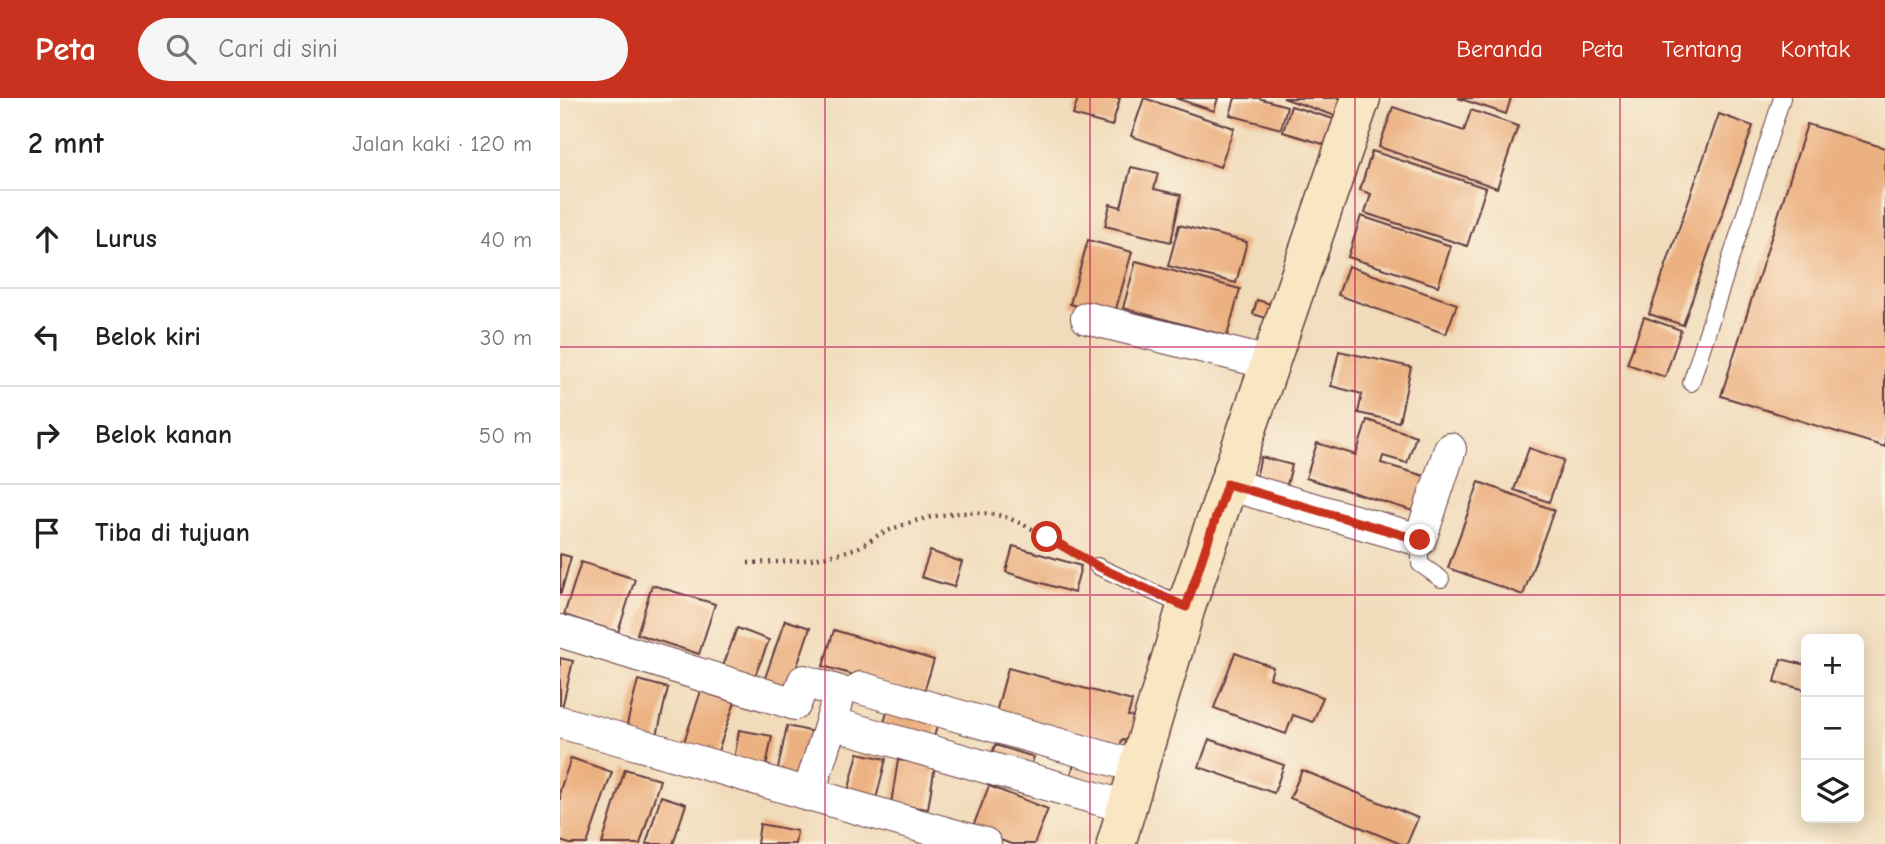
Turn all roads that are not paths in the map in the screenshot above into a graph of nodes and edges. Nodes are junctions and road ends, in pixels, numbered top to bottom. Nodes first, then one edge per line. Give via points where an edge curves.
1 (1361, 98) edge
2 (1782, 98) edge
3 (1087, 318) dead end
4 (1269, 363) junction
5 (1691, 383) dead end
6 (1450, 449) dead end
7 (1227, 484) junction
8 (1420, 540) junction
9 (1097, 566) road end
10 (1441, 579) dead end
11 (1186, 607) junction
12 (560, 631) edge
13 (861, 688) dead end
14 (560, 722) edge
15 (831, 723) junction
16 (1138, 766) junction
17 (808, 795) junction
18 (1127, 807) junction
19 (985, 844) edge
20 (1116, 844) edge

1 - 4 main road
2 - 5 lane
3 - 4 street
4 - 7 main road
6 - 8 street
7 - 8 street
7 - 11 main road
8 - 10 lane via 1420,564
9 - 11 lane
11 - 16 main road
12 - 15 street via 795,704 804,681 840,692
13 - 16 street
14 - 17 street
15 - 17 street
15 - 18 street
16 - 18 main road
17 - 19 street
18 - 20 main road

